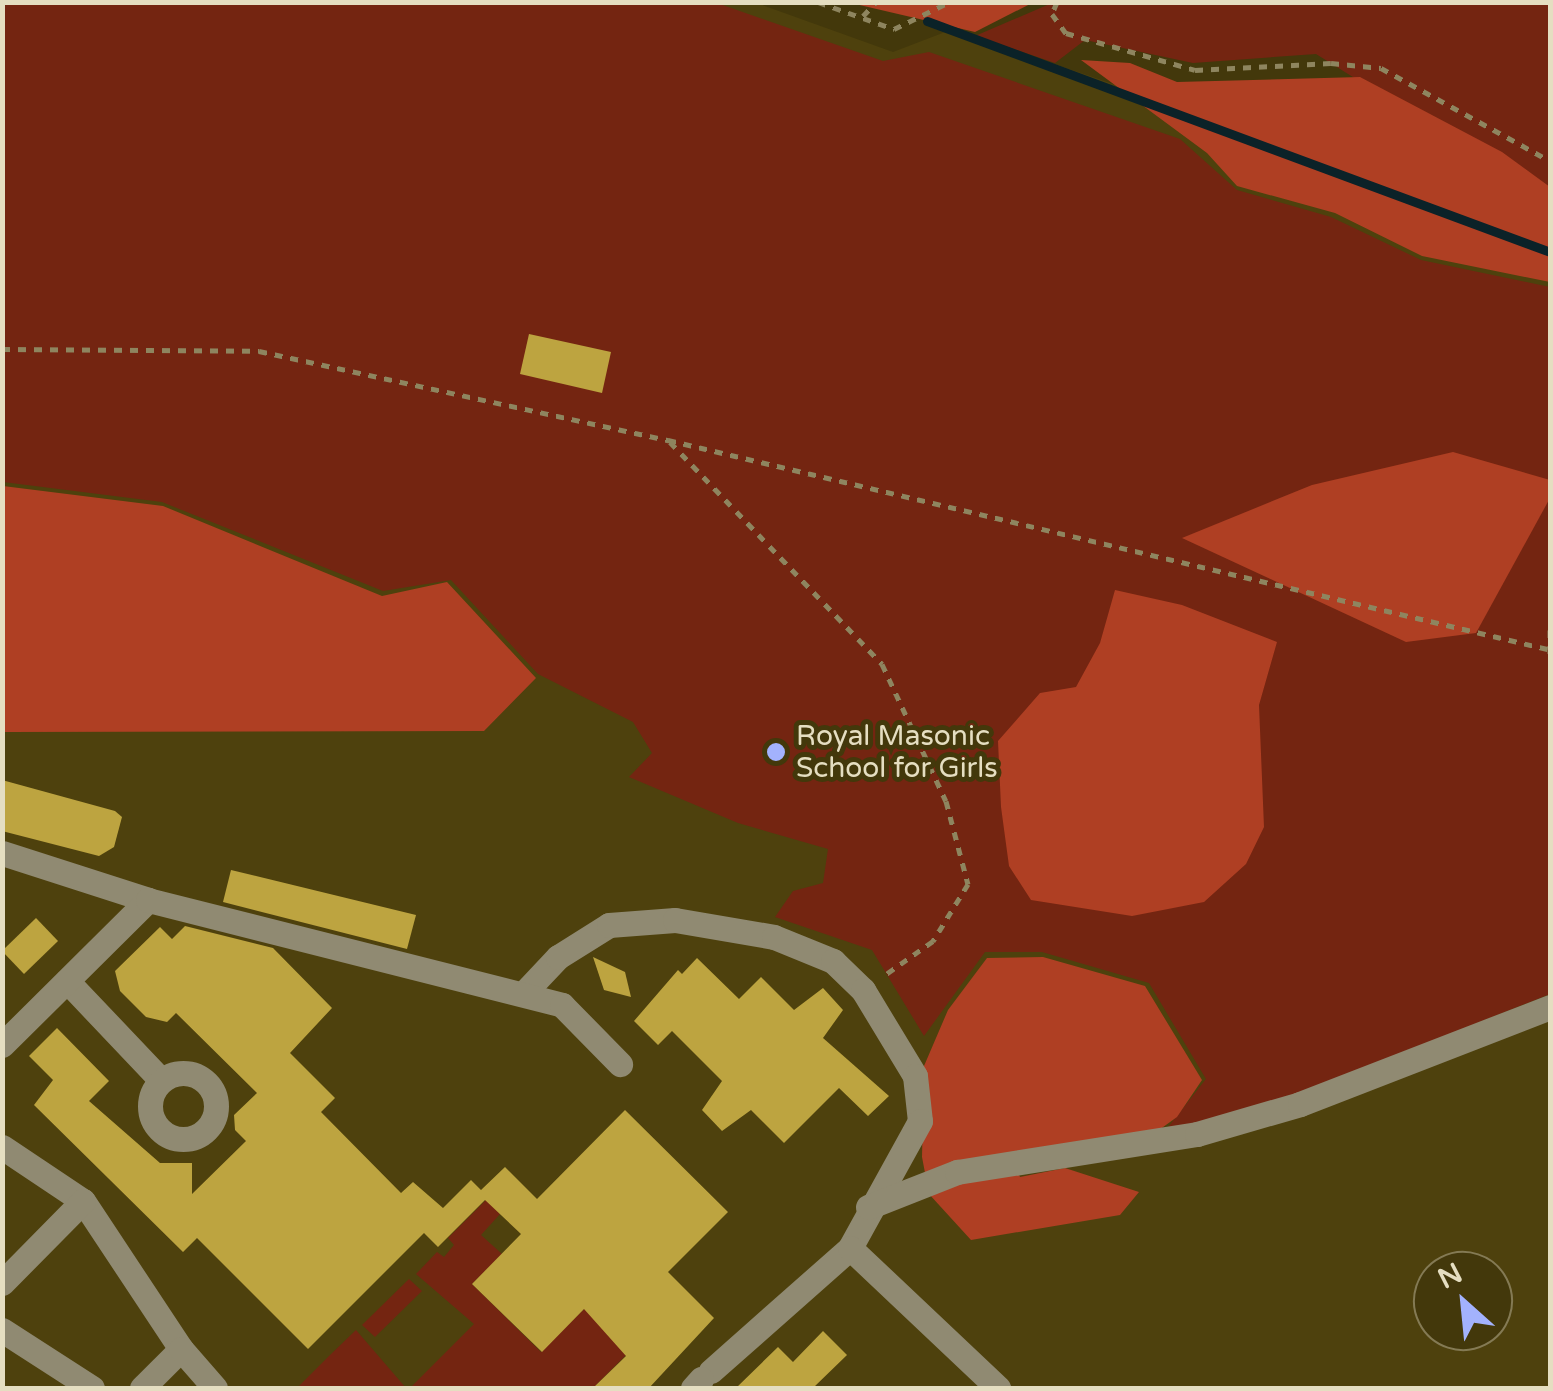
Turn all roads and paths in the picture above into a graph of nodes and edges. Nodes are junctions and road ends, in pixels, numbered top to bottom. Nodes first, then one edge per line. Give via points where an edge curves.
1 (818, 2) edge
2 (876, 2) edge
3 (950, 2) edge
4 (1057, 2) edge
5 (871, 21) junction
6 (1550, 161) edge
7 (2, 349) edge
8 (668, 440) junction
9 (1550, 630) edge
10 (1549, 652) edge
11 (2, 852) edge
12 (148, 900) junction
13 (67, 981) junction
14 (863, 990) junction
15 (524, 994) junction
16 (1550, 1007) edge
17 (2, 1045) edge
18 (620, 1064) dead end
19 (161, 1080) dead end
20 (2, 1147) edge
21 (84, 1201) junction
22 (868, 1207) junction
23 (850, 1248) junction
24 (2, 1283) edge
25 (2, 1330) edge
26 (181, 1350) junction
27 (701, 1380) edge
28 (92, 1388) edge
29 (142, 1388) edge
30 (215, 1388) edge
31 (998, 1388) edge

1 - 5 path
2 - 5 path via 861,14
3 - 5 path via 894,29
4 - 6 path via 1052,14 1066,33 1194,70 1331,63 1381,68
7 - 8 path via 259,351
8 - 10 path
8 - 14 path via 882,664 946,801 968,884 933,941
9 - 10 path
11 - 12 lane
12 - 13 lane
12 - 15 lane
13 - 17 lane
13 - 19 lane
14 - 15 lane via 834,962 774,937 676,920 609,924 558,957
14 - 22 lane via 915,1076 920,1121
15 - 18 lane via 562,1005
16 - 22 lane via 1300,1104 1197,1134 957,1172
20 - 21 lane
21 - 24 lane
21 - 26 lane
22 - 23 lane
23 - 27 lane
23 - 31 lane
25 - 28 lane
26 - 29 lane
26 - 30 lane

